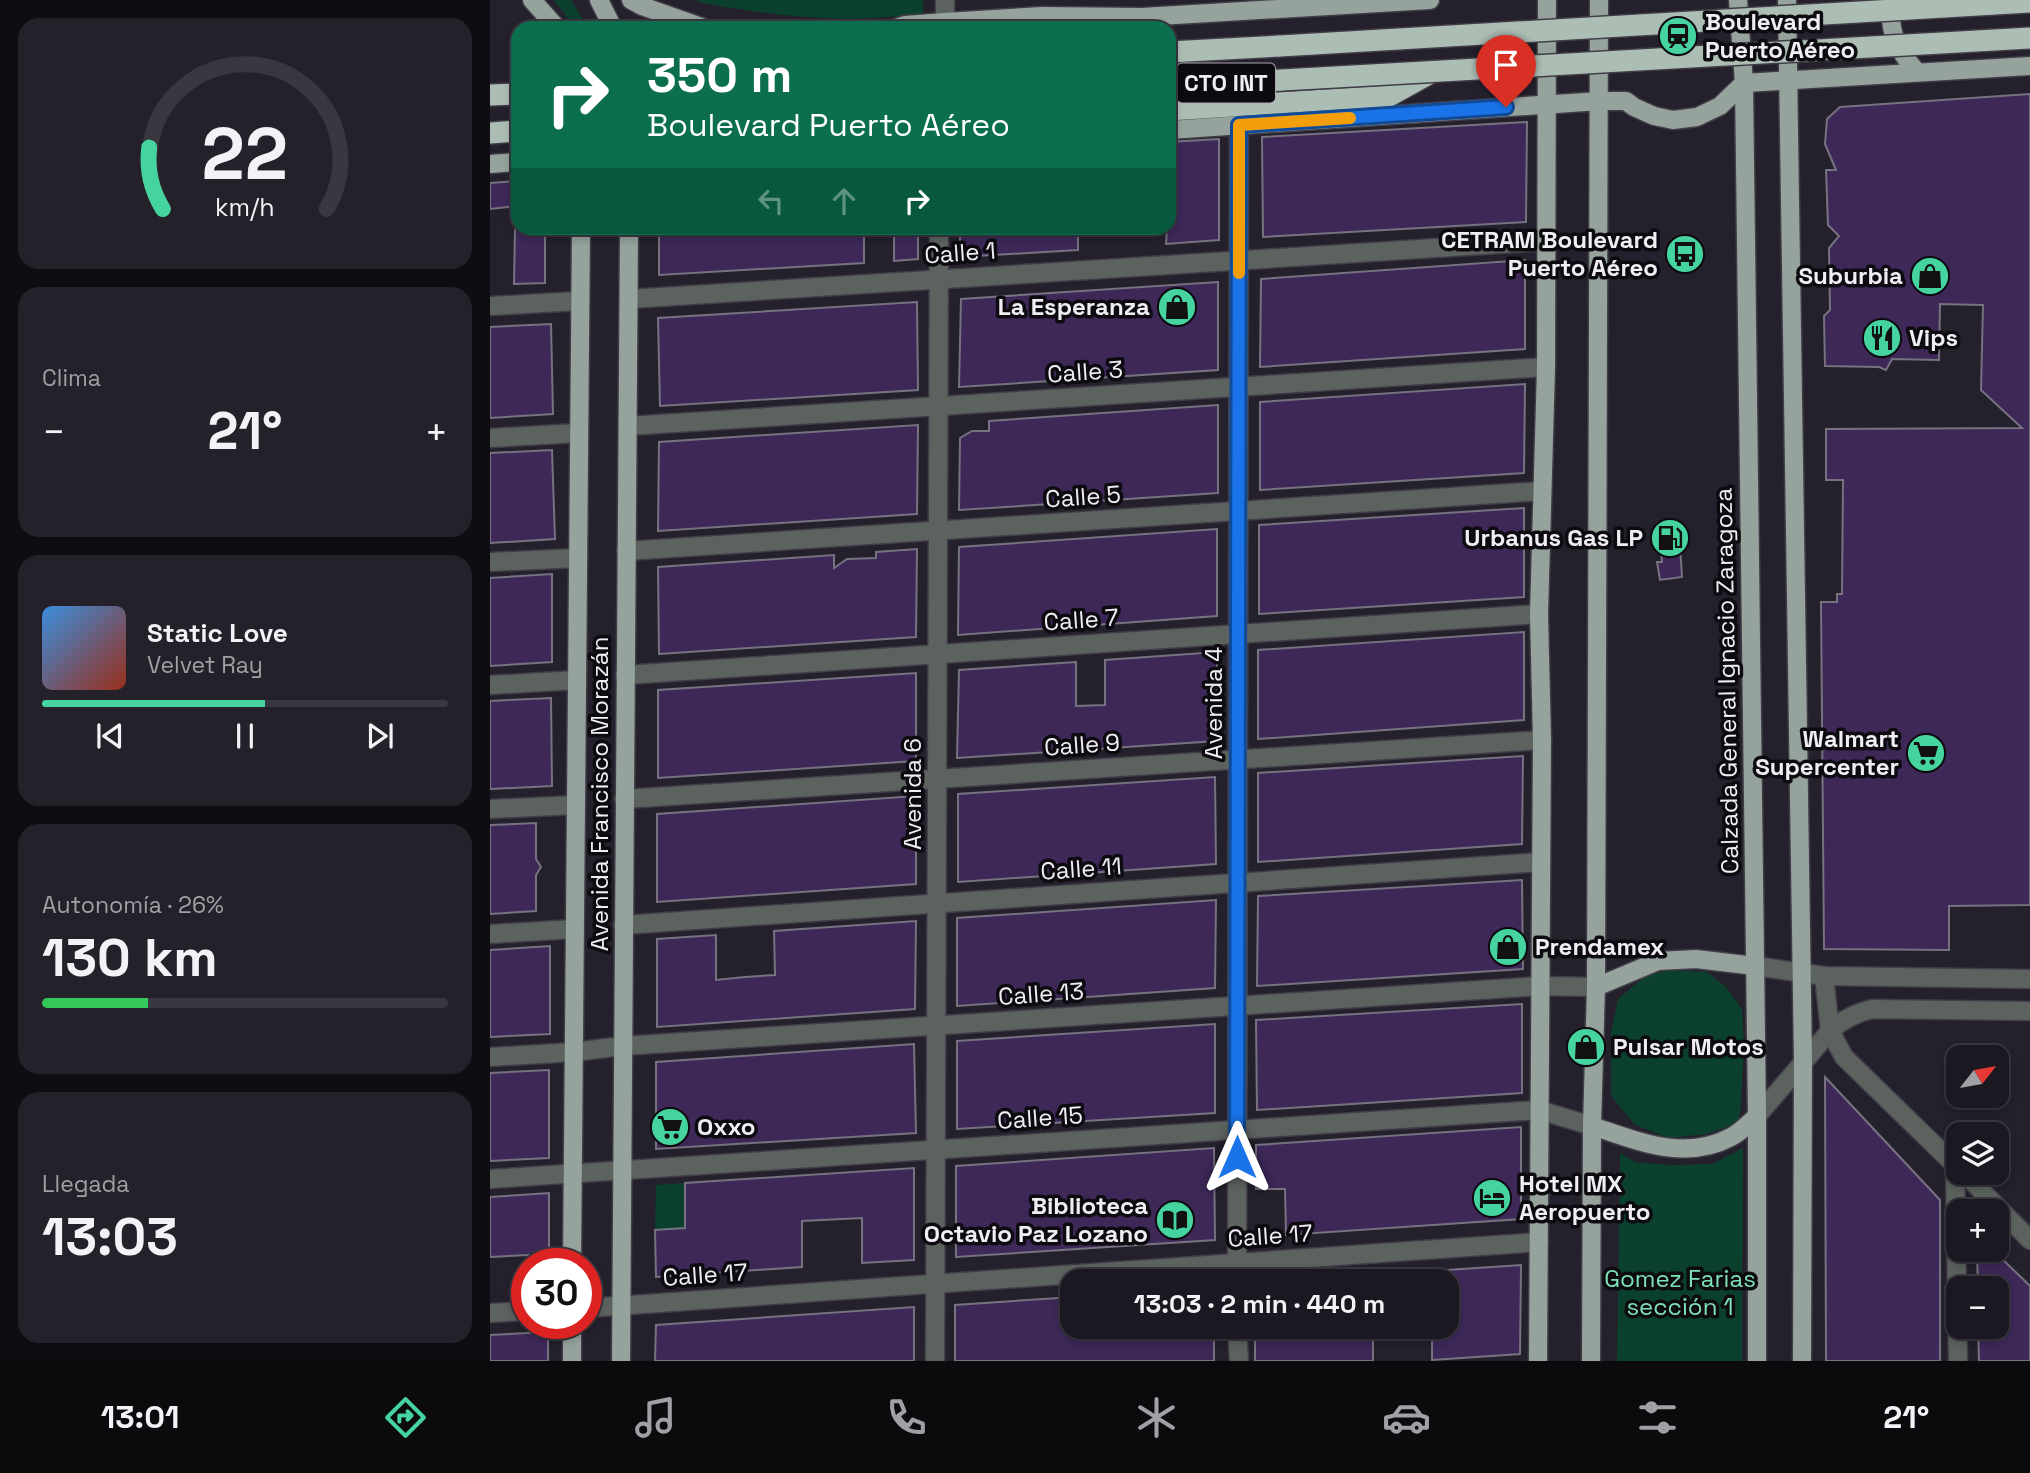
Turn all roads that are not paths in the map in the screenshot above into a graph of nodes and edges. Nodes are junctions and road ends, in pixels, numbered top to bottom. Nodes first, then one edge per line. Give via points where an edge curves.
1 (531, 0) edge
2 (599, 0) edge
3 (631, 0) edge
4 (945, 0) edge
5 (1430, 0) edge
6 (1547, 0) edge
7 (1599, 0) edge
8 (1738, 0) edge
9 (1787, 0) edge
10 (1893, 0) edge
11 (2030, 2) edge
12 (1242, 5) edge
13 (550, 21) edge
14 (610, 21) edge
15 (684, 21) edge
16 (945, 21) edge
17 (961, 21) edge
18 (2030, 37) edge
19 (1176, 52) edge
20 (2030, 66) edge
21 (1434, 71) junction
22 (1917, 72) junction
23 (1788, 79) junction
24 (1744, 83) junction
25 (1176, 86) edge
26 (511, 94) edge
27 (490, 95) edge
28 (1600, 101) junction
29 (1545, 105) junction
30 (1176, 109) edge
31 (1239, 125) junction
32 (1176, 130) edge
33 (511, 132) edge
34 (490, 133) edge
35 (511, 162) edge
36 (490, 164) edge
37 (581, 235) edge
38 (629, 235) edge
39 (939, 235) edge
40 (1547, 241) junction
41 (1239, 260) junction
42 (939, 279) junction
43 (629, 299) junction
44 (579, 301) junction
45 (490, 306) edge
46 (1546, 368) junction
47 (1239, 387) junction
48 (938, 406) junction
49 (628, 426) junction
50 (579, 433) junction
51 (490, 438) edge
52 (1542, 491) junction
53 (1239, 511) junction
54 (938, 531) junction
55 (626, 551) junction
56 (578, 558) junction
57 (490, 562) edge
58 (1539, 614) junction
59 (1238, 634) junction
60 (938, 654) junction
61 (625, 675) junction
62 (577, 680) junction
63 (490, 685) edge
64 (1542, 740) junction
65 (1238, 759) junction
66 (937, 779) junction
67 (624, 799) junction
68 (576, 805) junction
69 (490, 809) edge
70 (1541, 862) junction
71 (1238, 883) junction
72 (937, 903) junction
73 (623, 925) junction
74 (575, 929) junction
75 (490, 934) edge
76 (1755, 966) junction
77 (1801, 972) junction
78 (1824, 976) junction
79 (2030, 979) edge
80 (1541, 986) junction
81 (1595, 987) junction
82 (1238, 1006) junction
83 (2030, 1011) edge
84 (936, 1026) junction
85 (1830, 1031) junction
86 (622, 1046) junction
87 (574, 1052) junction
88 (490, 1057) edge
89 (1803, 1062) junction
90 (1539, 1110) junction
91 (1758, 1116) junction
92 (1592, 1126) junction
93 (1238, 1130) junction
94 (936, 1150) junction
95 (1946, 1155) edge
96 (622, 1170) junction
97 (573, 1174) junction
98 (490, 1179) edge
99 (1959, 1185) edge
100 (1976, 1185) edge
101 (2030, 1240) edge
102 (1539, 1242) junction
103 (572, 1248) edge
104 (1237, 1269) edge
105 (1267, 1269) edge
106 (1060, 1279) edge
107 (935, 1284) junction
108 (621, 1306) junction
109 (602, 1307) edge
110 (511, 1312) edge
111 (490, 1313) edge
112 (572, 1339) edge
113 (572, 1361) edge
114 (621, 1361) edge
115 (935, 1361) edge
116 (1538, 1361) edge
117 (1591, 1361) edge
118 (1757, 1361) edge
119 (1802, 1361) edge
120 (1958, 1361) edge

1 - 13 main road
2 - 14 main road
3 - 15 main road
4 - 16 street
5 - 12 main road
6 - 29 main road
7 - 28 main road
8 - 24 main road, Calzada General Ignacio Zaragoza
9 - 23 main road
10 - 22 main road via 1895,42
11 - 19 highway, CTO INT, bridge
12 - 17 main road via 1142,17
18 - 21 highway, CTO INT, bridge
20 - 22 main road
21 - 25 highway, CTO INT, bridge
21 - 30 highway via 1389,96
22 - 23 main road
23 - 24 main road
23 - 77 main road
24 - 28 main road, CTO INT via 1720,106 1685,119 1654,116 1626,101
24 - 76 main road, Calzada General Ignacio Zaragoza
26 - 27 highway
28 - 29 main road, CTO INT
28 - 81 main road
29 - 31 main road, CTO INT
29 - 40 main road
31 - 32 main road, CTO INT
31 - 41 street, Avenida 4
33 - 34 highway
35 - 36 main road
37 - 44 main road, Avenida Francisco Morazán
38 - 43 main road, Avenida Francisco Morazán
39 - 42 street, Avenida 6
40 - 41 street, Calle 1
40 - 46 main road
41 - 42 street, Calle 1
41 - 47 street, Avenida 4
42 - 43 street, Calle 1
42 - 48 street, Avenida 6
43 - 49 main road, Avenida Francisco Morazán
44 - 45 street
44 - 50 main road, Avenida Francisco Morazán
46 - 47 street, Calle 3
46 - 52 main road
47 - 48 street, Calle 3
47 - 53 street, Avenida 4
48 - 49 street, Calle 3
48 - 54 street, Avenida 6
49 - 55 main road, Avenida Francisco Morazán
50 - 51 street
50 - 56 main road, Avenida Francisco Morazán
52 - 53 street, Calle 5
52 - 58 main road
53 - 54 street, Calle 5
53 - 59 street, Avenida 4
54 - 55 street, Calle 5
54 - 60 street, Avenida 6
55 - 61 main road, Avenida Francisco Morazán
56 - 57 street
56 - 62 main road, Avenida Francisco Morazán
58 - 59 street, Calle 7
58 - 64 main road
59 - 60 street, Calle 7
59 - 65 street, Avenida 4
60 - 61 street, Calle 7
60 - 66 street, Avenida 6
61 - 67 main road, Avenida Francisco Morazán
62 - 63 street
62 - 68 main road, Avenida Francisco Morazán
64 - 65 street, Calle 9
64 - 70 main road
65 - 66 street, Calle 9
65 - 71 street, Avenida 4
66 - 67 street, Calle 9
66 - 72 street, Avenida 6
67 - 73 main road, Avenida Francisco Morazán
68 - 69 street
68 - 74 main road, Avenida Francisco Morazán
70 - 71 street, Calle 11
70 - 80 main road
71 - 72 street, Calle 11
71 - 82 street, Avenida 4
72 - 73 street, Calle 11
72 - 84 street, Avenida 6
73 - 86 main road, Avenida Francisco Morazán
74 - 75 street
74 - 87 main road, Avenida Francisco Morazán
76 - 77 street
76 - 81 main road via 1696,959 1658,961
76 - 91 main road, Calzada General Ignacio Zaragoza
77 - 78 street
77 - 89 main road
78 - 79 street
78 - 85 street
80 - 81 street, Calle 13
80 - 82 street, Calle 13
80 - 90 main road
81 - 92 main road
82 - 84 street, Calle 13
82 - 93 street, Avenida 4
83 - 85 street via 1872,1009 1840,1021
84 - 86 street, Calle 13
84 - 94 street, Avenida 6
85 - 89 street
85 - 95 street via 1844,1057
86 - 87 street, Calle 13
86 - 96 main road, Avenida Francisco Morazán
87 - 88 street, Calle 13
87 - 97 main road, Avenida Francisco Morazán
89 - 91 street
89 - 119 main road
90 - 92 street, Calle 15
90 - 93 street, Calle 15
90 - 102 main road
91 - 92 main road via 1732,1137 1695,1149 1657,1147
91 - 118 main road, Calzada General Ignacio Zaragoza
92 - 117 main road
93 - 94 street, Calle 15
93 - 104 street, Avenida 4
94 - 96 street, Calle 15
94 - 107 street, Avenida 6
96 - 97 street, Calle 15
96 - 108 main road, Avenida Francisco Morazán
97 - 98 street, Calle 15
97 - 103 main road, Avenida Francisco Morazán
99 - 120 street
100 - 101 street
102 - 105 street, Calle 17
102 - 116 main road
106 - 107 street, Calle 17
107 - 108 street, Calle 17
107 - 115 street, Avenida 6
108 - 109 street, Calle 17
108 - 114 main road, Avenida Francisco Morazán
110 - 111 street
112 - 113 main road

